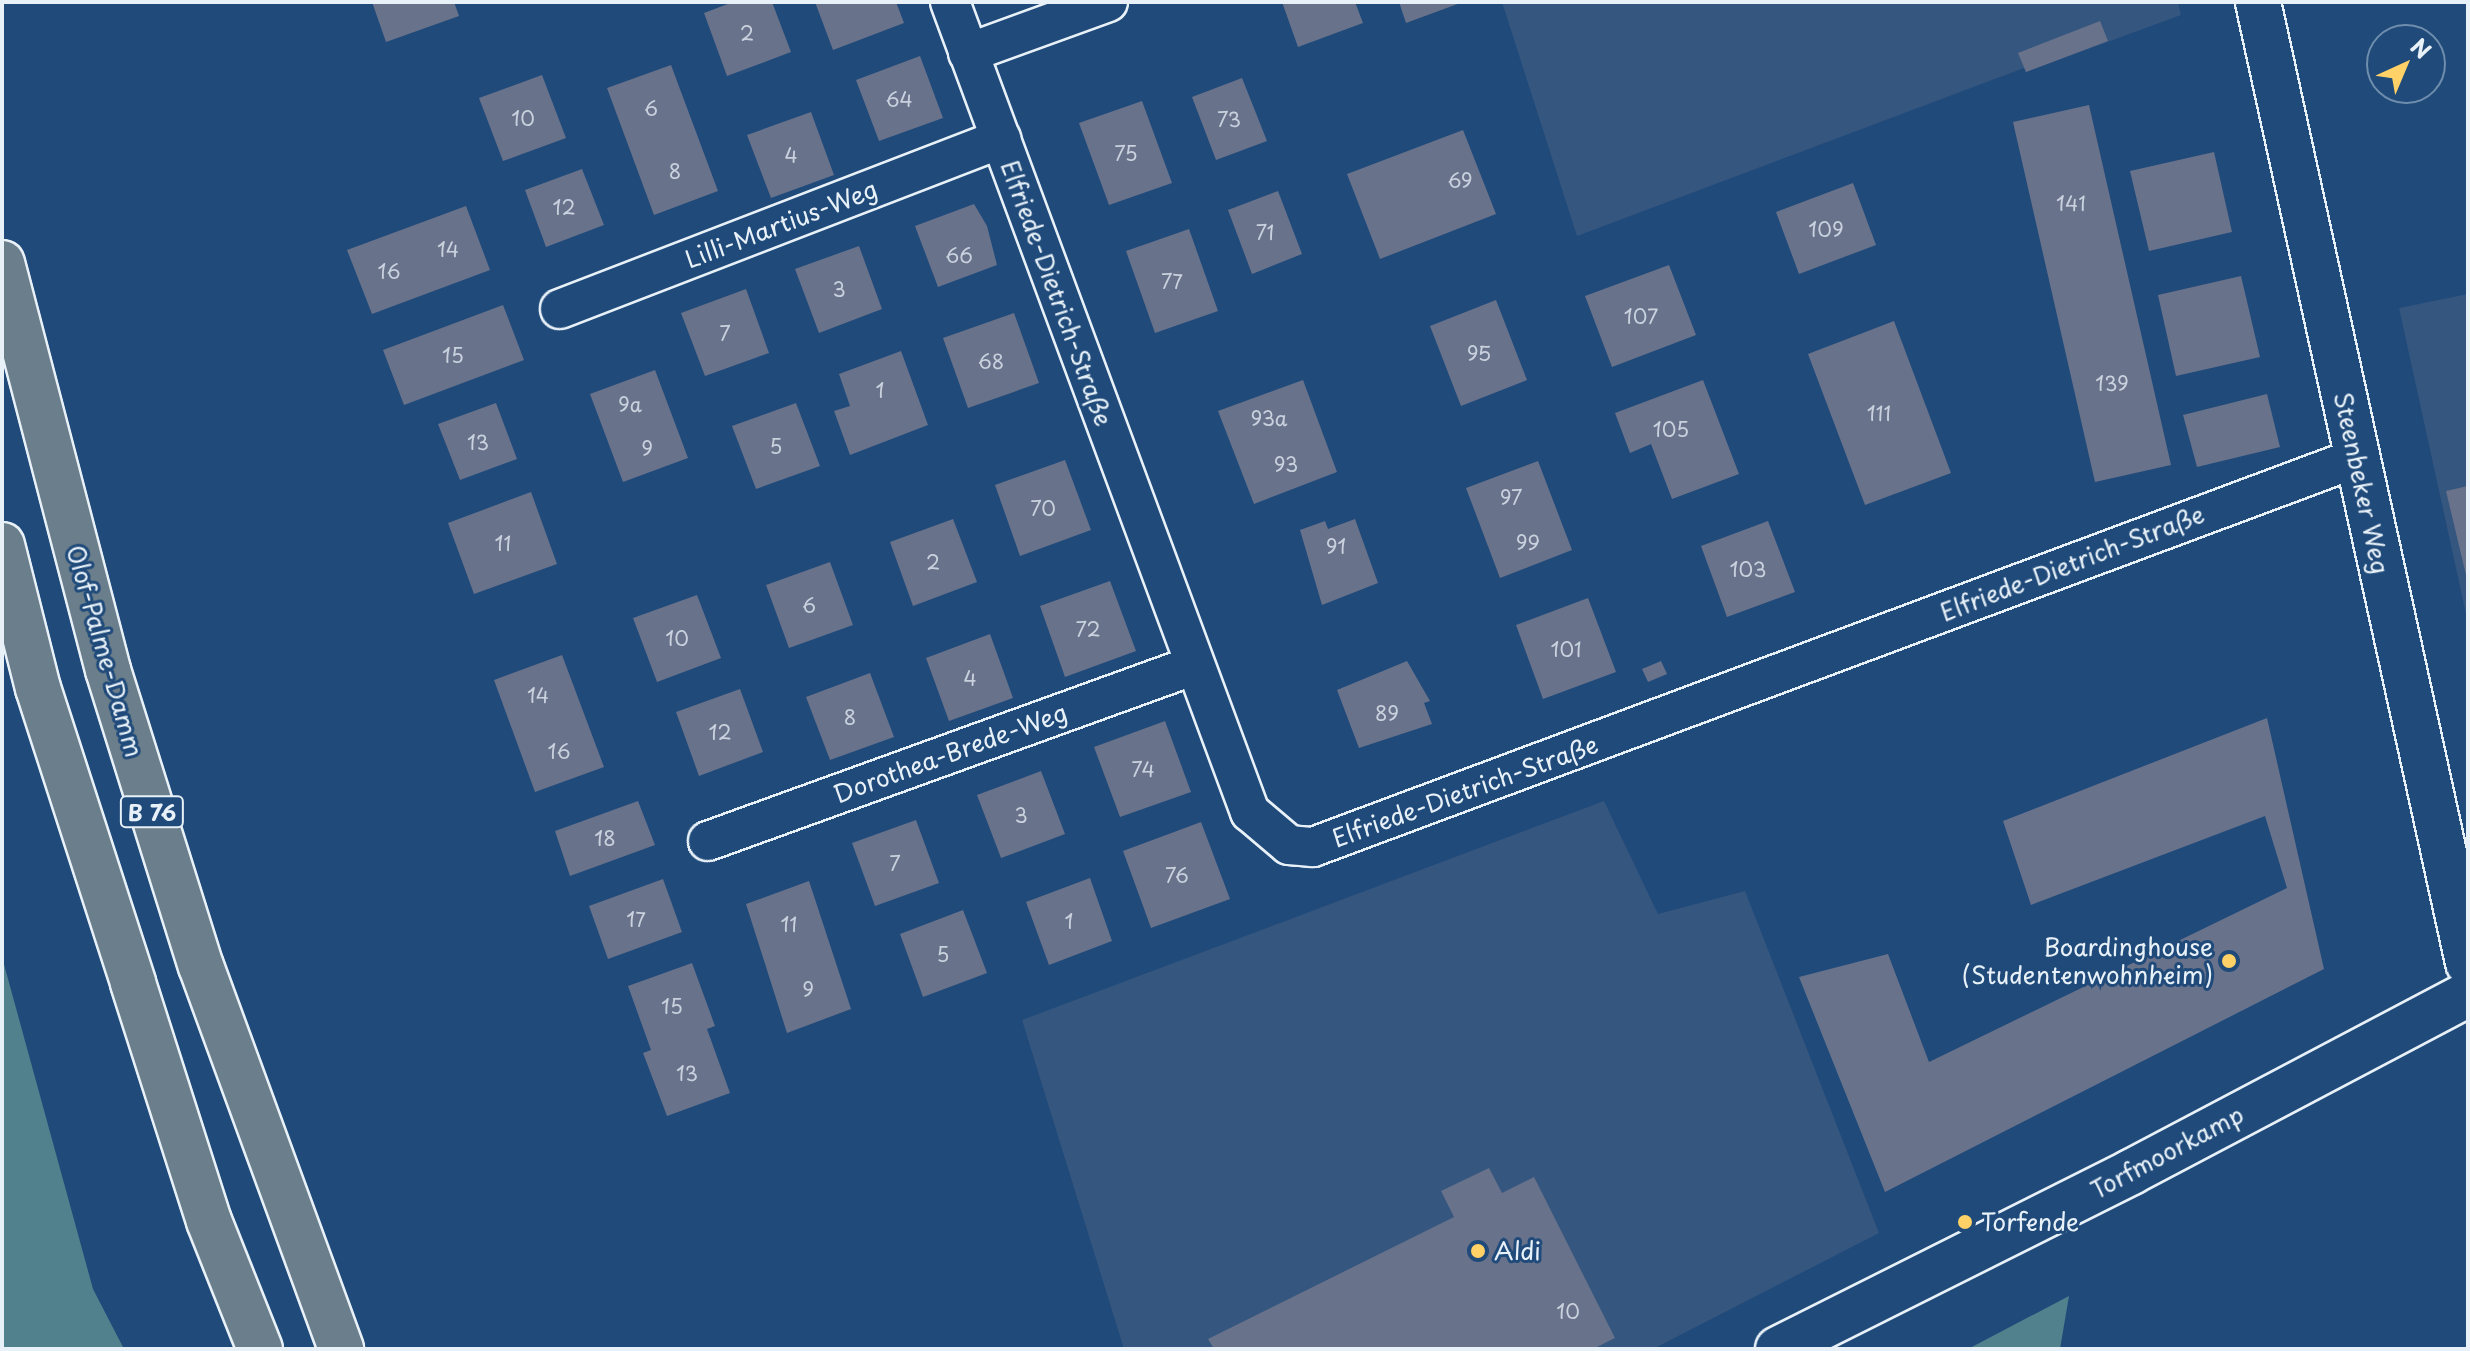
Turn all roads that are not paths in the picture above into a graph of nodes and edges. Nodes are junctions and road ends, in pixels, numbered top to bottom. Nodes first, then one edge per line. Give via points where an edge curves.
1 (950, 2) edge
2 (1108, 2) edge
3 (2258, 2) edge
4 (968, 53) junction
5 (1001, 139) junction
6 (2, 263) edge
7 (560, 309) dead end
8 (2356, 458) junction
9 (2, 545) edge
10 (1192, 666) junction
11 (708, 841) dead end
12 (2468, 963) edge
13 (2468, 994) edge
14 (260, 1349) edge
15 (341, 1349) edge
16 (1778, 1349) edge

1 - 4 street, Elfriede-Dietrich-Straße
2 - 4 street
3 - 8 main road, Steenbeker Weg
4 - 5 street, Elfriede-Dietrich-Straße
5 - 7 street, Lilli-Martius-Weg
5 - 10 street, Elfriede-Dietrich-Straße
6 - 15 highway, Olof-Palme-Damm / B 76 via 122,715 201,966
8 - 10 street, Elfriede-Dietrich-Straße via 1313,847 1289,845 1250,812
8 - 12 main road, Steenbeker Weg
9 - 14 highway, B 76 via 71,791 209,1221
10 - 11 street, Dorothea-Brede-Weg
13 - 16 main road, Torfmoorkamp via 2131,1172

